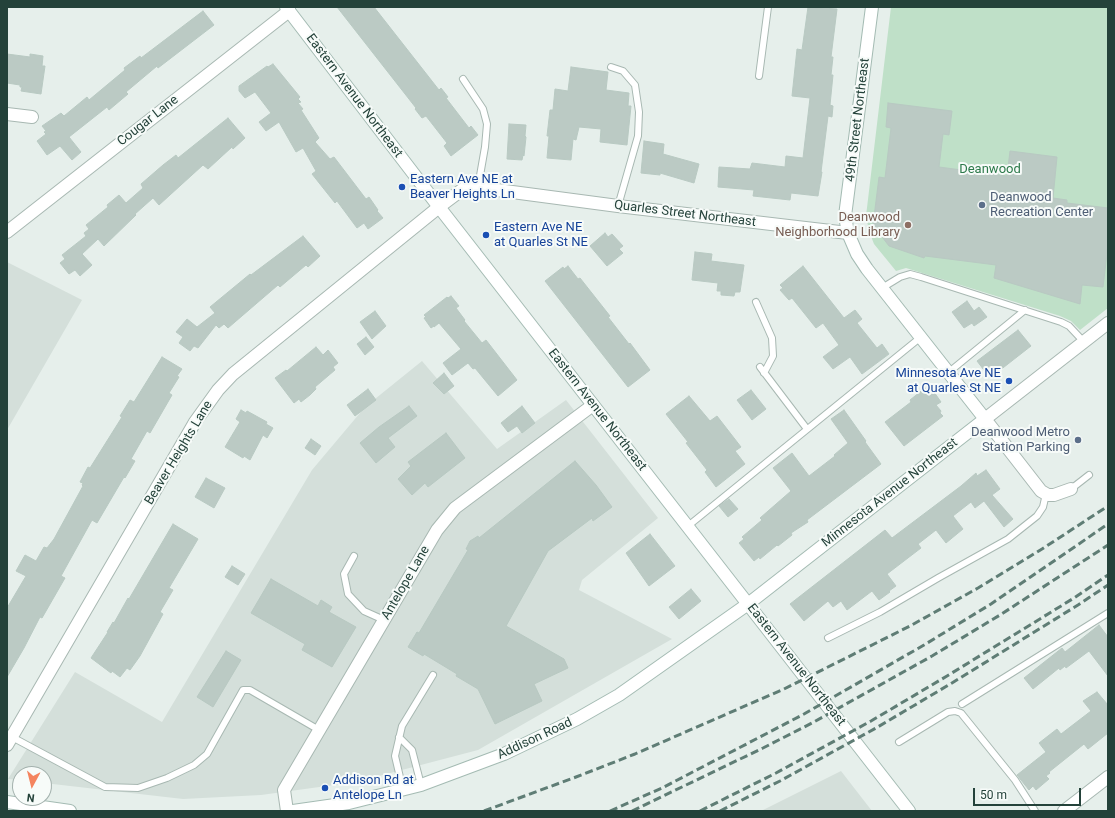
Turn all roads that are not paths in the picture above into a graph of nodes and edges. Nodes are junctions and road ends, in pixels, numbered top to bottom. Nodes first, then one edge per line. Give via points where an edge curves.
1 (768, 7) edge
2 (872, 7) edge
3 (288, 8) edge
4 (611, 67) dead end
5 (759, 76) dead end
6 (463, 80) dead end
7 (7, 114) edge
8 (32, 117) dead end
9 (478, 188) junction
10 (618, 206) junction
11 (439, 207) junction
12 (7, 232) edge
13 (848, 233) junction
14 (882, 288) junction
15 (756, 302) dead end
16 (1025, 310) junction
17 (1108, 323) edge
18 (921, 337) junction
19 (1084, 342) junction
20 (760, 367) dead end
21 (948, 372) junction
22 (764, 373) junction
23 (593, 405) junction
24 (985, 419) junction
25 (807, 429) junction
26 (1089, 475) dead end
27 (1071, 489) joint
28 (1046, 494) junction
29 (688, 526) junction
30 (354, 556) dead end
31 (748, 604) junction
32 (1108, 613) edge
33 (384, 620) junction
34 (828, 638) dead end
35 (433, 675) dead end
36 (962, 704) dead end
37 (319, 730) junction
38 (399, 737) junction
39 (9, 741) edge
40 (899, 742) dead end
41 (1108, 777) edge
42 (421, 785) junction
43 (403, 790) junction
44 (7, 802) edge
45 (70, 811) edge
46 (286, 811) edge
47 (293, 811) edge
48 (909, 811) edge
49 (1035, 811) edge
50 (1064, 811) edge

1 - 5 lane
2 - 13 street, 49th Street Northeast via 845,216
3 - 11 street, Eastern Avenue Northeast
3 - 12 street, Cougar Lane
4 - 10 lane via 623,71 635,85 639,112 638,136
6 - 9 lane via 483,108 487,124
7 - 8 street
9 - 10 street, Quarles Street Northeast
9 - 11 street, Quarles Street Northeast via 468,186
10 - 13 street, Quarles Street Northeast
11 - 23 street, Eastern Avenue Northeast
11 - 39 street, Beaver Heights Lane via 233,374 218,390 195,422
13 - 14 street via 860,259
14 - 16 lane via 910,274
14 - 18 street
15 - 22 lane via 772,338 773,356
16 - 19 lane via 1069,326
16 - 21 lane
17 - 19 street, Minnesota Avenue Northeast
18 - 21 street
18 - 25 lane
19 - 24 street, Minnesota Avenue Northeast
20 - 22 lane
21 - 24 street
22 - 25 lane
23 - 29 street, Eastern Avenue Northeast
23 - 33 street, Antelope Lane via 456,508 437,530
24 - 28 street
24 - 31 street, Minnesota Avenue Northeast
25 - 29 lane
26 - 27 lane
27 - 28 street via 1054,495
28 - 34 lane via 1043,507 1037,516 1008,539 880,612
29 - 31 street, Eastern Avenue Northeast
30 - 33 lane via 344,574 348,594 364,611
31 - 42 street, Addison Road via 619,695 577,719 504,754
31 - 48 street, Eastern Avenue Northeast
32 - 36 lane
33 - 37 street, Antelope Lane
35 - 38 lane via 402,726
37 - 39 lane via 250,690 243,690 207,754 194,765 138,788 105,787
37 - 46 street, Antelope Lane via 284,790
38 - 42 lane via 412,750
38 - 43 lane via 395,756
40 - 49 lane via 948,712 961,713 1015,780
41 - 50 street
42 - 43 street, Addison Road
43 - 47 street, Addison Road via 349,803
44 - 45 street

